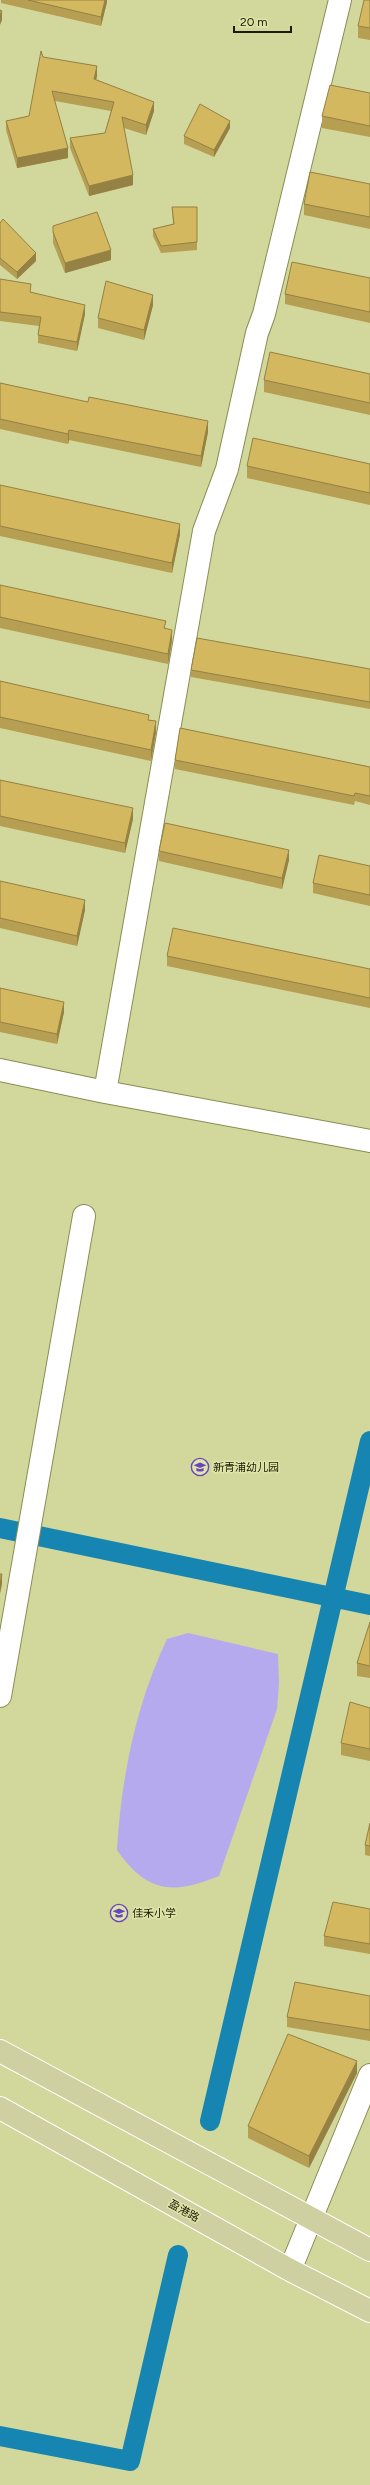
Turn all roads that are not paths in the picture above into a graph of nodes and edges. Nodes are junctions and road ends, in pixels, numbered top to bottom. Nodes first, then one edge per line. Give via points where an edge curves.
1 (340, 0) edge
2 (0, 1070) edge
3 (105, 1092) junction
4 (370, 1141) edge
5 (84, 1216) dead end
6 (0, 1696) edge
7 (0, 2051) edge
8 (370, 2075) edge
9 (0, 2108) edge
10 (311, 2219) junction
11 (370, 2250) edge
12 (290, 2270) junction
13 (370, 2311) edge

1 - 3 street via 264,314 257,333 227,469 204,531
2 - 3 street
3 - 4 street
5 - 6 street
7 - 10 main road
8 - 10 street
9 - 12 main road, 盈港路
10 - 11 main road
10 - 12 street
12 - 13 main road, 盈港路

